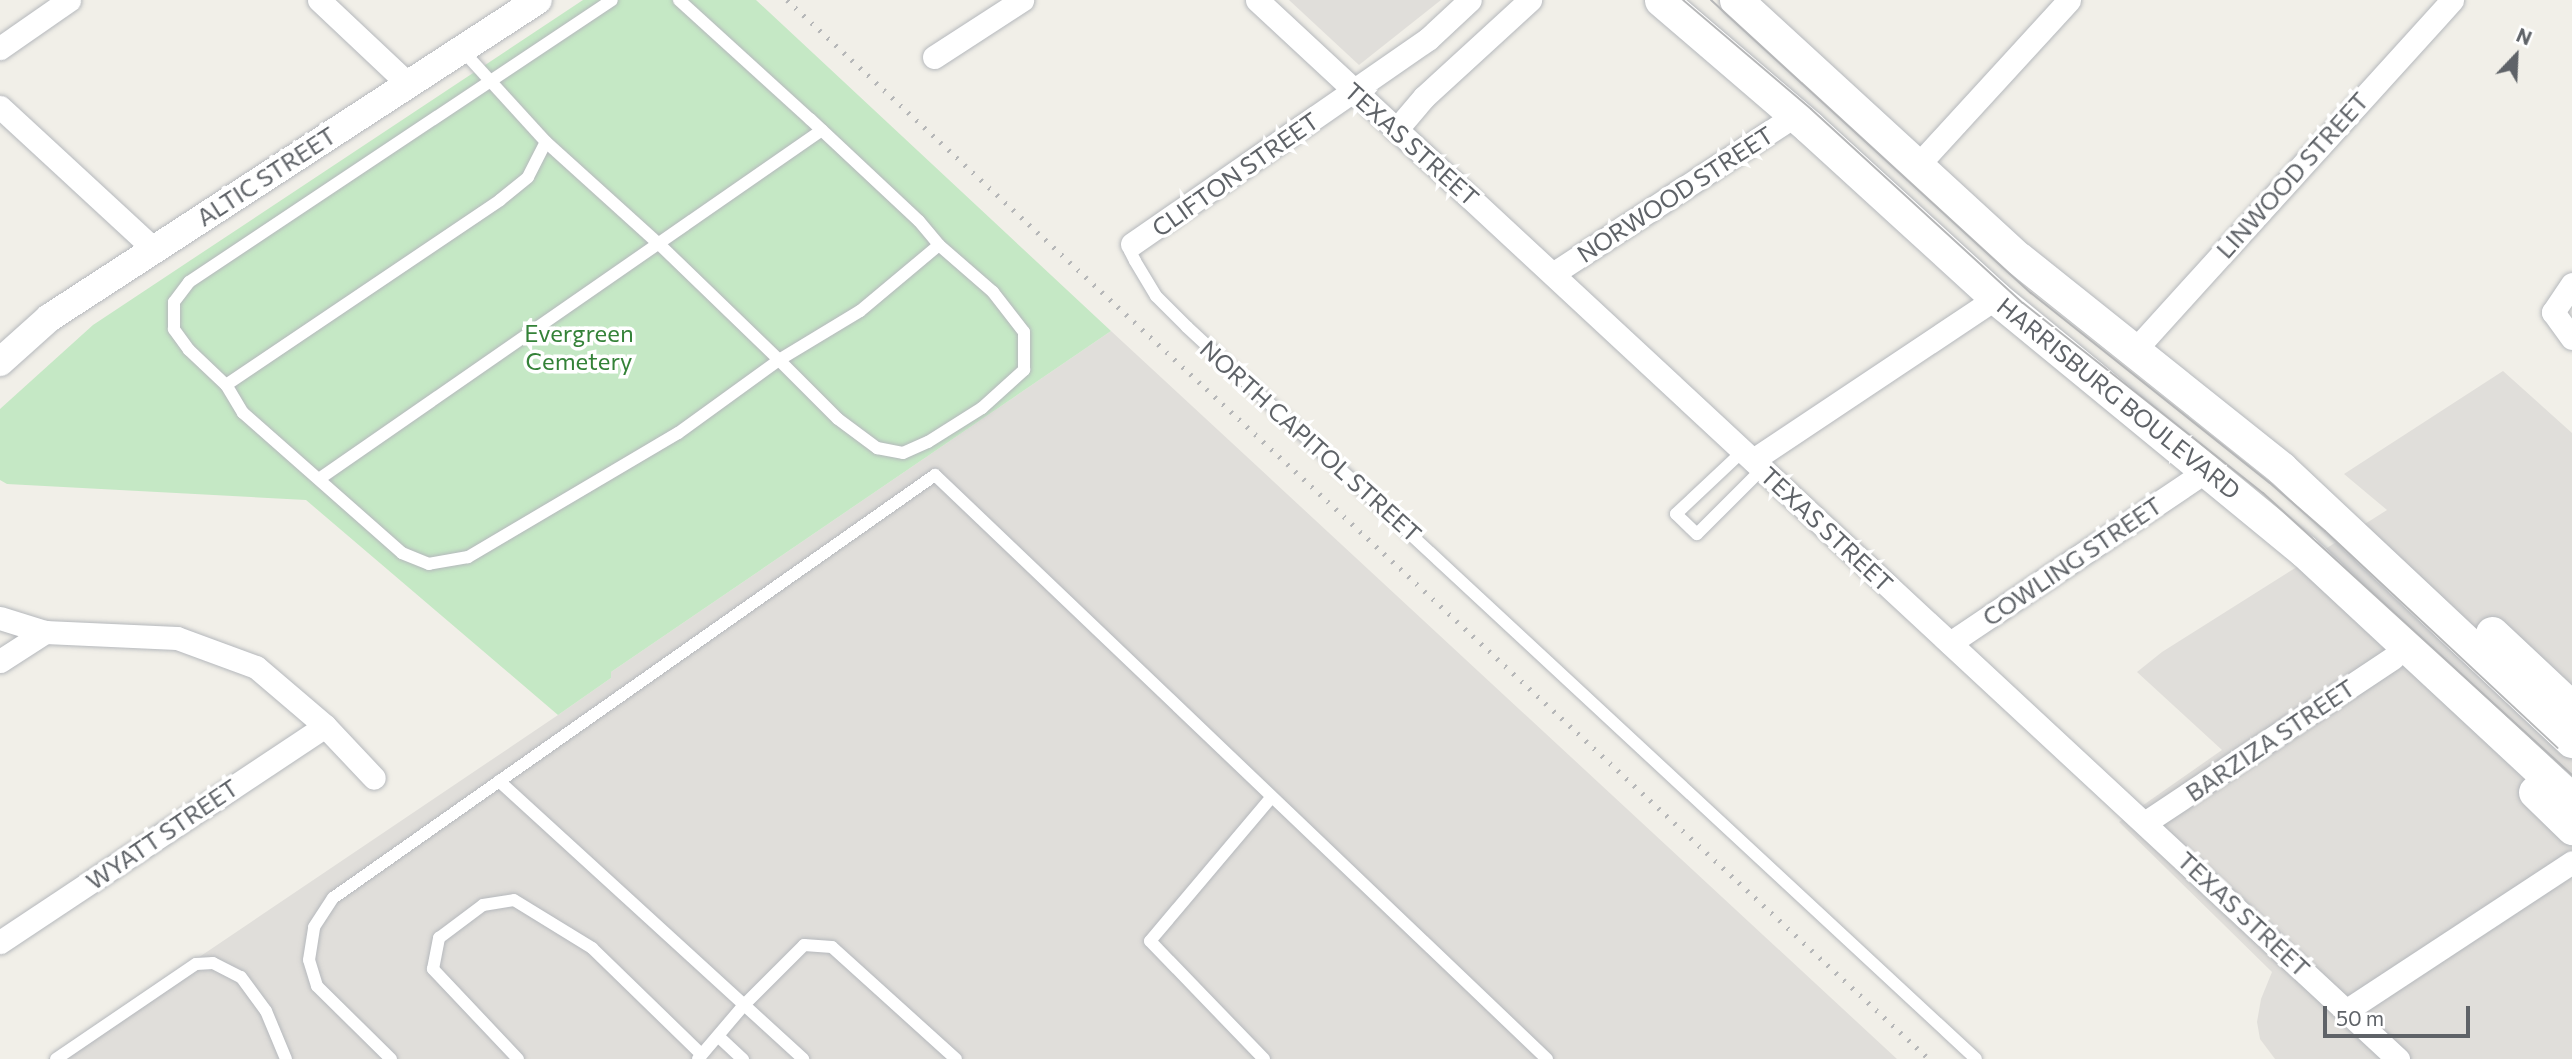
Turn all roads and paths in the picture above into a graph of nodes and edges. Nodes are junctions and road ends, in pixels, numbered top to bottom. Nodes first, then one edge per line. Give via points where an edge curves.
1 (69, 0) edge
2 (319, 0) edge
3 (538, 0) edge
4 (612, 0) edge
5 (678, 0) edge
6 (1022, 0) edge
7 (1256, 0) edge
8 (1470, 0) edge
9 (1530, 0) edge
10 (1661, 0) edge
11 (1735, 0) edge
12 (2069, 0) edge
13 (2452, 0) edge
14 (0, 48) edge
15 (461, 50) junction
16 (934, 57) dead end
17 (491, 82) junction
18 (408, 84) junction
19 (1354, 92) junction
20 (0, 107) edge
21 (1795, 115) junction
22 (1396, 130) junction
23 (822, 131) junction
24 (546, 142) junction
25 (1917, 166) junction
26 (659, 244) junction
27 (1132, 244) joint
28 (939, 245) junction
29 (153, 248) junction
30 (1554, 273) junction
31 (2566, 293) edge
32 (1996, 298) junction
33 (2572, 338) edge
34 (2133, 352) junction
35 (779, 360) junction
36 (0, 362) edge
37 (226, 385) junction
38 (1753, 460) junction
39 (319, 479) junction
40 (2193, 480) junction
41 (0, 618) edge
42 (46, 632) junction
43 (1950, 643) junction
44 (2393, 658) junction
45 (0, 661) edge
46 (2572, 708) edge
47 (325, 726) junction
48 (2572, 740) edge
49 (374, 778) dead end
50 (499, 781) junction
51 (1271, 798) junction
52 (2572, 800) edge
53 (2146, 822) junction
54 (2572, 828) edge
55 (2572, 862) edge
56 (0, 942) edge
57 (744, 1005) junction
58 (2347, 1010) junction
59 (719, 1037) junction
60 (700, 1057) edge
61 (56, 1059) edge
62 (286, 1059) edge
63 (391, 1059) edge
64 (518, 1059) edge
65 (743, 1059) edge
66 (803, 1059) edge
67 (956, 1059) edge
68 (1264, 1059) edge
69 (1547, 1059) edge
70 (1976, 1059) edge
71 (2398, 1059) edge

1 - 14 street
2 - 18 street
3 - 15 street, ALTIC STREET
4 - 17 lane
5 - 23 lane
6 - 16 street
7 - 19 street, TEXAS STREET
8 - 19 street, CLIFTON STREET via 1428,39
9 - 22 street via 1424,97
10 - 21 main road, HARRISBURG BOULEVARD
11 - 25 main road, HARRISBURG BOULEVARD
12 - 25 street
13 - 34 street, LINWOOD STREET
15 - 17 lane
15 - 18 street, ALTIC STREET
17 - 24 lane
17 - 37 lane via 189,282 174,302 174,329
18 - 29 street, ALTIC STREET
19 - 22 street, TEXAS STREET
19 - 27 street, CLIFTON STREET
20 - 29 street
21 - 30 street, NORWOOD STREET
21 - 32 main road, HARRISBURG BOULEVARD
22 - 30 street, TEXAS STREET
23 - 26 lane
23 - 28 lane
24 - 26 lane
24 - 37 lane via 528,177 500,200
25 - 34 main road, HARRISBURG BOULEVARD via 2018,258
26 - 35 lane
26 - 39 lane
27 - 70 lane, NORTH CAPITOL STREET via 1130,251 1156,296 1179,319
28 - 35 lane via 859,310
28 - 35 lane via 993,292 1024,332 1024,370 982,408 903,453 877,448 838,419
29 - 36 street, ALTIC STREET via 50,318
30 - 38 street, TEXAS STREET
31 - 33 street via 2553,312
32 - 38 street
32 - 40 main road
32 - 52 main road, HARRISBURG BOULEVARD via 2304,551
34 - 46 main road via 2300,460
34 - 48 main road, HARRISBURG BOULEVARD via 2281,468
35 - 39 lane via 678,433 468,557 429,564 402,553
37 - 39 lane via 243,413
38 - 38 lane via 1676,514 1697,534
38 - 43 street, TEXAS STREET
40 - 43 street, COWLING STREET
40 - 44 main road
41 - 42 street
42 - 45 street
42 - 47 street via 177,638 256,667
43 - 53 street, TEXAS STREET
44 - 53 street, BARZIZA STREET
44 - 54 main road
47 - 49 street
47 - 56 street, WYATT STREET
50 - 51 lane via 935,475
50 - 57 lane
50 - 63 lane via 333,898 314,928 309,960 317,986
51 - 68 lane via 1150,941
51 - 69 lane
53 - 58 street, TEXAS STREET
55 - 58 street
57 - 59 lane
57 - 66 lane
57 - 67 lane via 804,945 832,947
58 - 71 street, TEXAS STREET
59 - 60 lane
59 - 65 lane
60 - 64 lane via 592,948 514,900 483,905 439,938 433,969
61 - 62 lane via 196,964 213,963 241,977 266,1011

